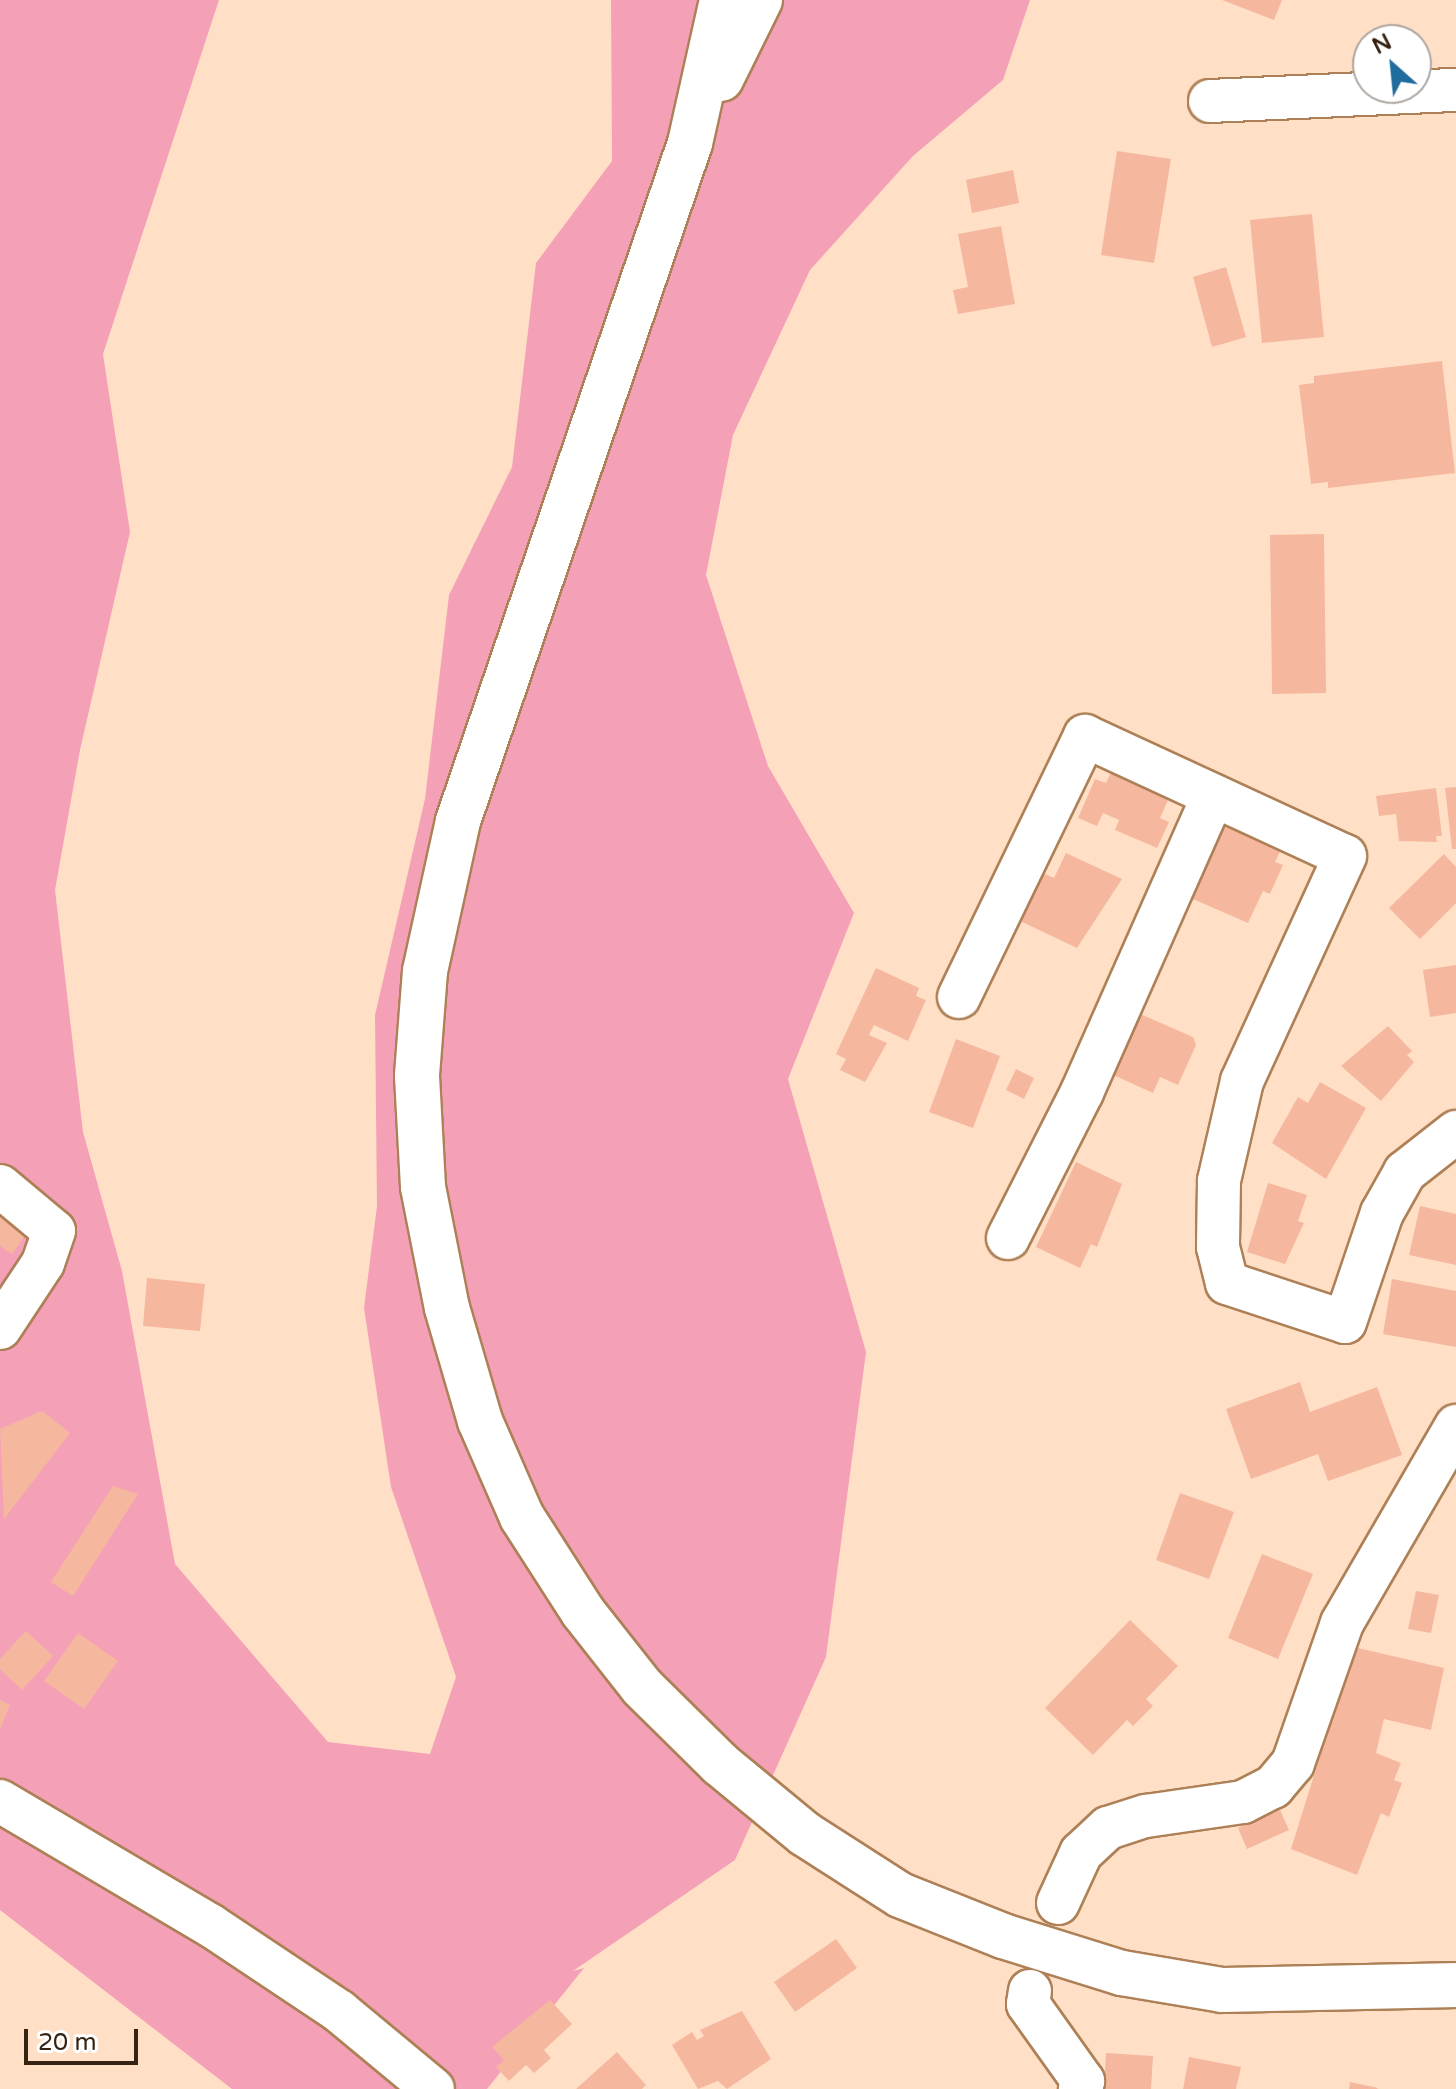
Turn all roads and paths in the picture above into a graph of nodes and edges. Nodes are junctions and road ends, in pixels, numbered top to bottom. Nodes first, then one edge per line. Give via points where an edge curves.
1 (722, 0) edge
2 (760, 0) edge
3 (1456, 90) edge
4 (1210, 101) dead end
5 (690, 143) junction
6 (1213, 796) junction
7 (959, 997) dead end
8 (1456, 1132) edge
9 (0, 1186) edge
10 (1008, 1238) dead end
11 (0, 1328) edge
12 (1456, 1426) edge
13 (0, 1801) edge
14 (1058, 1903) dead end
15 (1456, 1985) edge
16 (1030, 1991) dead end
17 (433, 2089) edge
18 (1080, 2089) edge

1 - 5 highway
2 - 5 highway
3 - 4 street
5 - 15 highway via 458,821 425,971 417,1076 423,1187 447,1308 480,1421 522,1517 583,1612 642,1687 720,1764 805,1834 900,1895 1003,1936 1122,1973 1222,1990
6 - 7 street via 1085,736
6 - 8 street via 1345,856 1242,1081 1219,1181 1218,1247 1227,1283 1345,1322 1405,1172
6 - 10 street via 1082,1092
9 - 11 street via 54,1231 43,1263
12 - 14 street via 1342,1623 1293,1763 1273,1787 1243,1802 1146,1816 1108,1828 1081,1853
13 - 17 street via 210,1925 339,2011
16 - 18 street via 1028,2004 1083,2081

